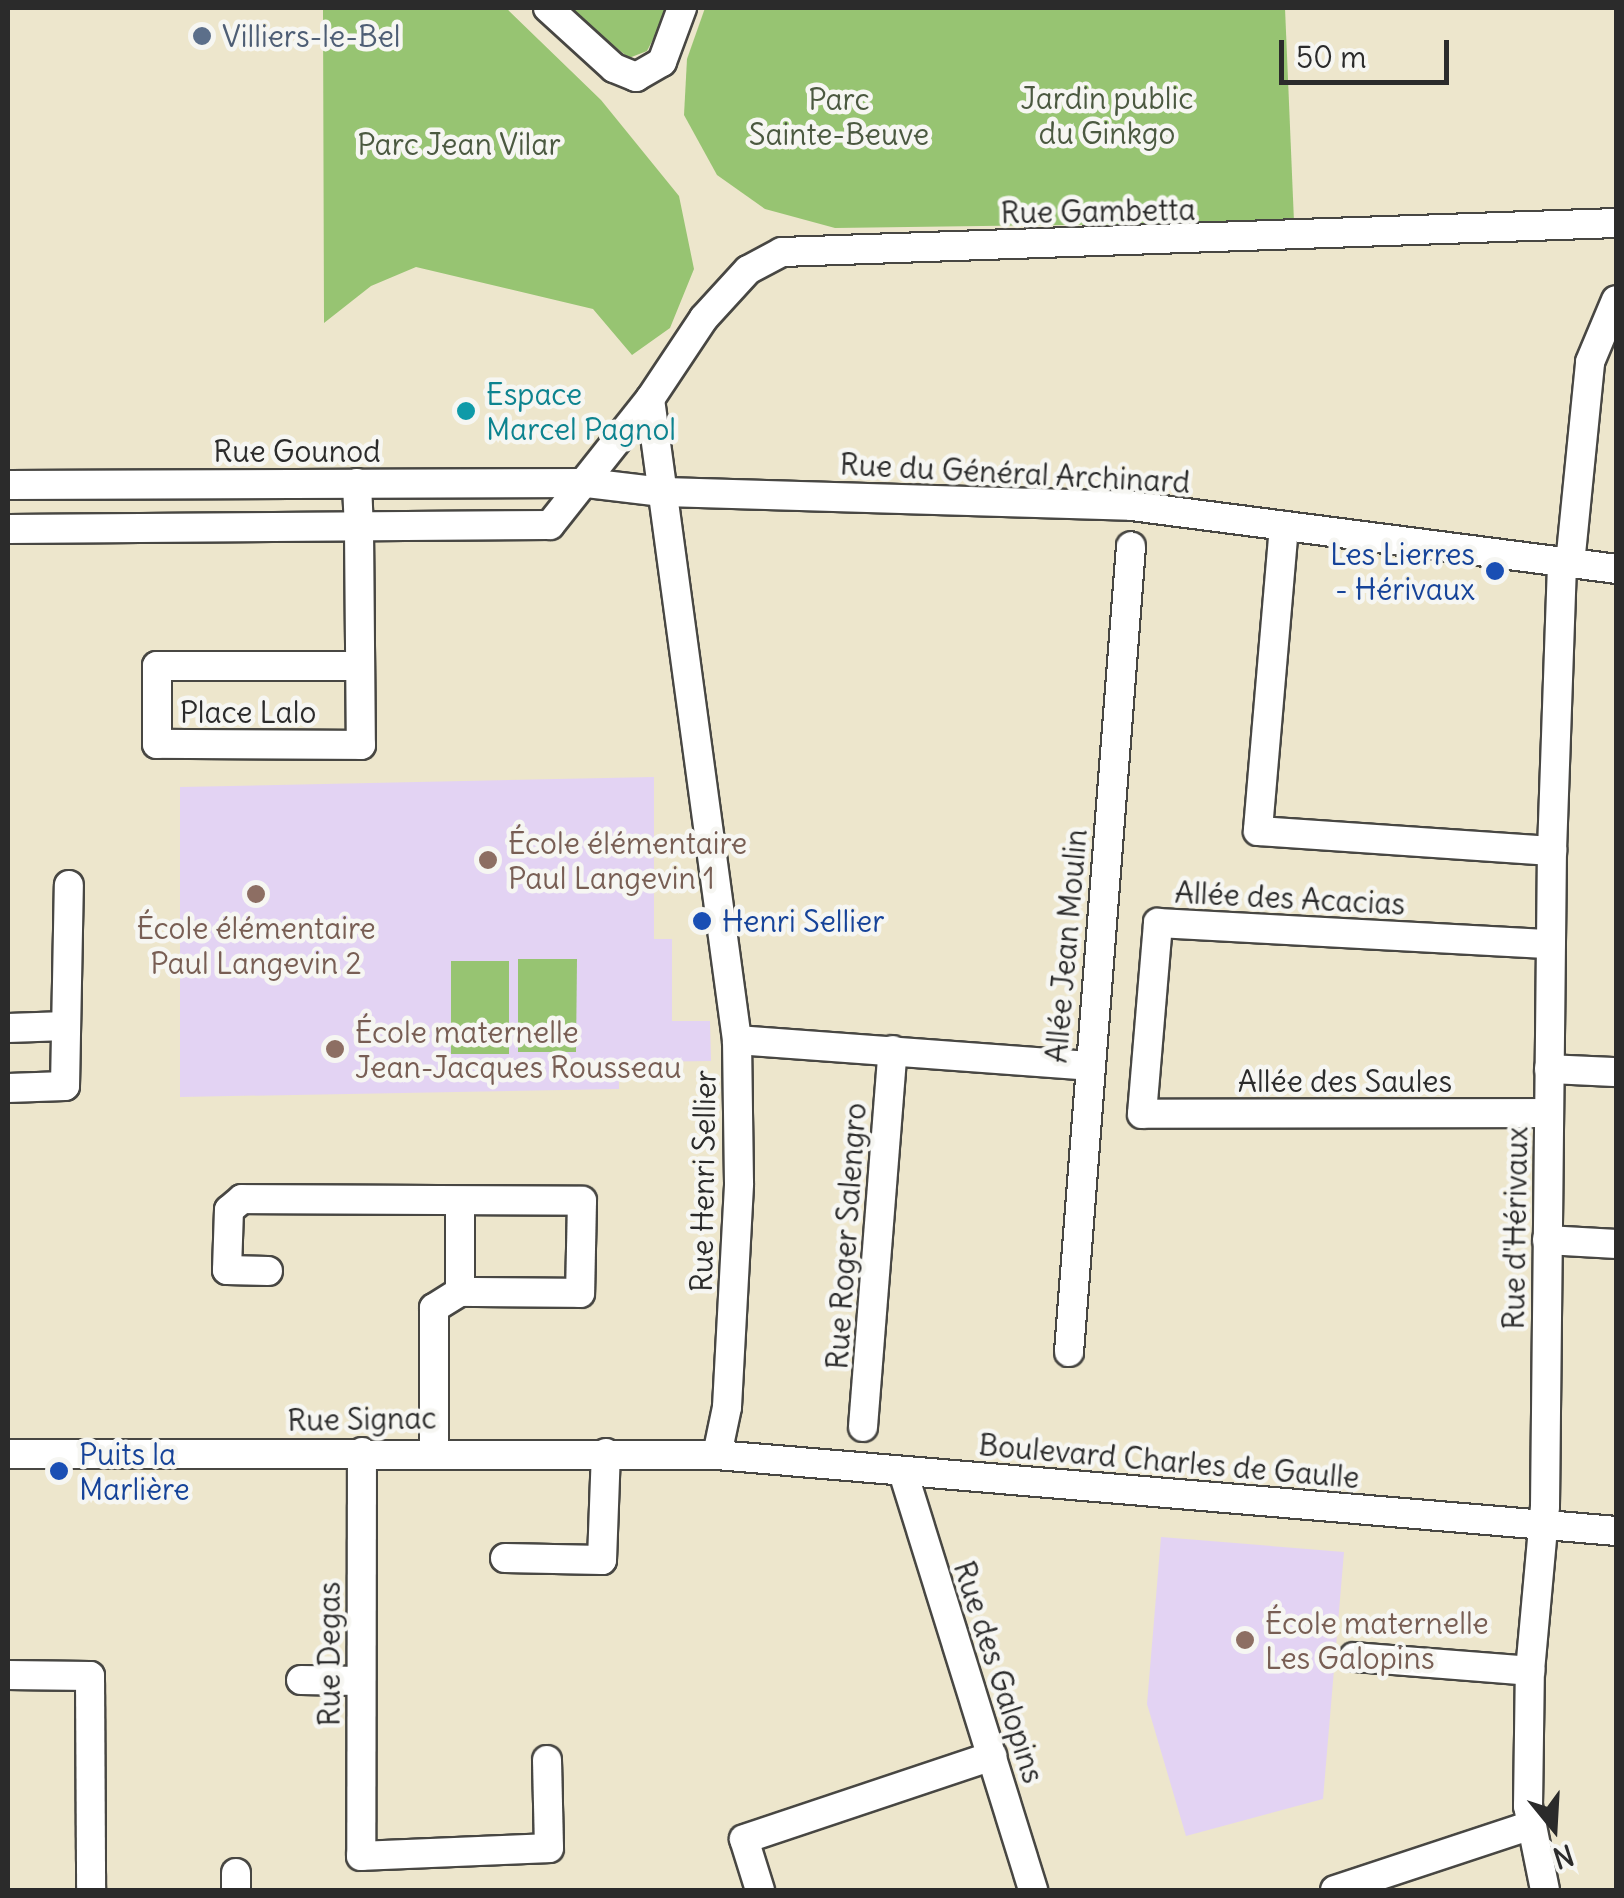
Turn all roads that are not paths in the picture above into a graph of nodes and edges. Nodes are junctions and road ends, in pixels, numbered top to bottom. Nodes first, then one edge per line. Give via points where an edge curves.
1 (548, 8) edge
2 (682, 8) edge
3 (1616, 223) edge
4 (1616, 300) edge
5 (650, 399) junction
6 (357, 483) junction
7 (587, 483) junction
8 (8, 485) edge
9 (662, 492) junction
10 (1284, 526) junction
11 (8, 529) edge
12 (359, 530) junction
13 (1131, 546) dead end
14 (1566, 563) junction
15 (1616, 569) edge
16 (360, 666) junction
17 (1552, 851) junction
18 (69, 885) dead end
19 (1550, 944) junction
20 (66, 1026) junction
21 (8, 1028) edge
22 (738, 1040) junction
23 (893, 1050) junction
24 (1089, 1066) junction
25 (1549, 1069) junction
26 (1616, 1072) edge
27 (8, 1088) edge
28 (1549, 1113) junction
29 (1142, 1114) joint
30 (460, 1202) junction
31 (1548, 1240) junction
32 (1616, 1244) edge
33 (268, 1271) dead end
34 (460, 1292) junction
35 (1069, 1352) dead end
36 (864, 1426) dead end
37 (434, 1450) junction
38 (362, 1452) junction
39 (606, 1453) junction
40 (8, 1454) edge
41 (717, 1455) junction
42 (903, 1472) junction
43 (1544, 1524) junction
44 (1616, 1531) edge
45 (506, 1558) dead end
46 (1354, 1657) dead end
47 (1530, 1671) junction
48 (8, 1675) edge
49 (300, 1680) dead end
50 (361, 1681) junction
51 (992, 1756) junction
52 (548, 1760) dead end
53 (1529, 1826) junction
54 (1375, 1884) edge
55 (90, 1890) edge
56 (760, 1890) edge
57 (1033, 1890) edge
58 (1335, 1890) edge
59 (1545, 1890) edge

1 - 2 street via 614,68 636,77 662,62
3 - 5 street, Rue Gambetta via 782,252 721,296
4 - 14 street, Rue d'Hérivaux via 1590,362
5 - 7 street, Rue Gambetta
5 - 9 street
6 - 7 street, Rue Gounod
6 - 8 street, Rue Gounod
6 - 12 street, Place Lalo
7 - 9 street, Rue du Général Archinard
7 - 12 street, Rue Gambetta via 550,525
9 - 10 street, Rue du Général Archinard via 1132,506
9 - 22 street, Rue Henri Sellier
10 - 14 street, Rue du Général Archinard
10 - 17 street via 1258,832
11 - 12 street, Rue Gambetta
12 - 16 street, Place Lalo
13 - 24 street, Allée Jean Moulin
14 - 15 street, Rue du Général Archinard
14 - 17 street, Rue d'Hérivaux
16 - 16 street, Place Lalo via 360,745 157,744 157,666
17 - 19 street, Rue d'Hérivaux
18 - 20 street
19 - 25 street, Rue d'Hérivaux
19 - 29 street, Allée des Acacias via 1158,923
20 - 21 street
20 - 27 street via 65,1086
22 - 23 street
22 - 41 street, Rue Henri Sellier via 740,1164 728,1407
23 - 24 street
23 - 36 street, Rue Roger Salengro
24 - 35 street, Allée Jean Moulin
25 - 26 street
25 - 28 street, Rue d'Hérivaux
28 - 29 street, Allée des Saules
28 - 31 street, Rue d'Hérivaux
30 - 33 street via 242,1199 229,1210 227,1270
30 - 34 street
30 - 34 street via 582,1201 580,1293
31 - 32 street
31 - 43 street, Rue d'Hérivaux
34 - 37 street via 434,1308
37 - 38 street, Rue Signac
37 - 39 street, Rue Signac
38 - 40 street, Rue Signac
38 - 50 street, Rue Degas
39 - 41 street, Rue Signac
39 - 45 street via 602,1560
41 - 42 street, Boulevard Charles de Gaulle
42 - 43 street, Boulevard Charles de Gaulle
42 - 51 street, Rue des Galopins
43 - 44 street, Boulevard Charles de Gaulle
43 - 47 street, Rue d'Hérivaux
46 - 47 street
47 - 53 street, Rue d'Hérivaux
48 - 55 street via 90,1676
49 - 50 street
50 - 52 street, Rue Degas via 360,1856 549,1848
51 - 56 street via 744,1839
51 - 57 street, Rue des Galopins
53 - 54 street
53 - 59 street, Rue d'Hérivaux
54 - 58 street

